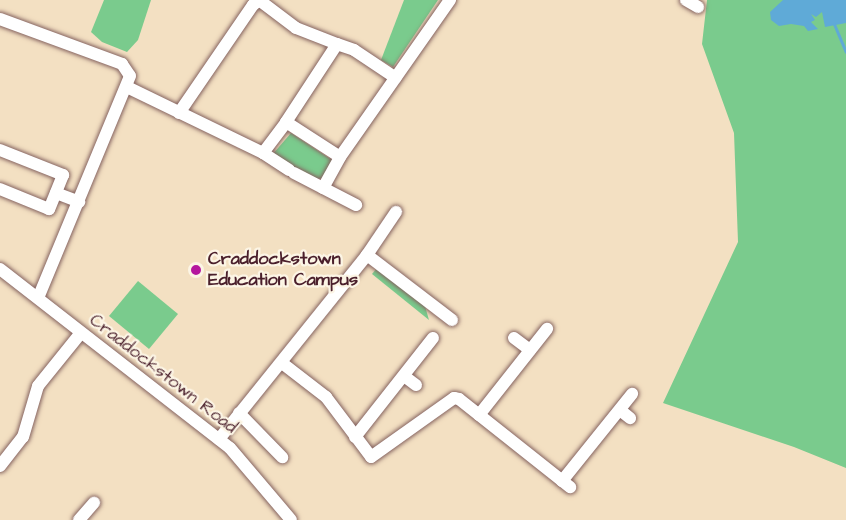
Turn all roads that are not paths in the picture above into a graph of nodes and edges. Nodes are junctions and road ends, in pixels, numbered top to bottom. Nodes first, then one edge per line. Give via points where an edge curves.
1 (260, 0) edge
2 (450, 0) edge
3 (686, 0) edge
4 (698, 8) dead end
5 (0, 19) edge
6 (337, 44) junction
7 (396, 78) junction
8 (127, 87) junction
9 (179, 113) junction
10 (286, 122) junction
11 (0, 150) edge
12 (263, 153) junction
13 (340, 157) junction
14 (323, 188) junction
15 (0, 189) edge
16 (56, 193) junction
17 (79, 202) junction
18 (356, 205) dead end
19 (396, 212) dead end
20 (367, 255) junction
21 (0, 269) edge
22 (38, 298) junction
23 (452, 320) dead end
24 (547, 328) dead end
25 (80, 334) junction
26 (434, 338) dead end
27 (514, 338) dead end
28 (530, 350) junction
29 (282, 363) junction
30 (404, 376) junction
31 (416, 385) dead end
32 (632, 394) dead end
33 (620, 410) junction
34 (239, 413) junction
35 (479, 415) junction
36 (630, 418) dead end
37 (355, 437) junction
38 (219, 439) junction
39 (282, 457) dead end
40 (0, 466) edge
41 (94, 503) dead end
42 (80, 520) edge
43 (291, 520) edge

1 - 6 street via 296,28
1 - 9 street
2 - 7 street
3 - 4 street
5 - 8 street via 127,68
6 - 7 street via 354,50
6 - 10 street
7 - 13 street
8 - 9 street
8 - 17 street
9 - 12 street
10 - 12 street
10 - 13 street
11 - 16 street via 63,175
12 - 14 street
13 - 14 street
14 - 18 street
15 - 16 street via 49,209
16 - 17 street
17 - 22 street
19 - 20 street
20 - 23 street
20 - 29 street
21 - 22 street, Craddockstown Road
22 - 25 street, Craddockstown Road
24 - 28 street
25 - 38 street, Craddockstown Road
25 - 40 street via 38,386 23,437
26 - 30 street
27 - 28 street
28 - 35 street
29 - 34 street via 268,374
29 - 37 street via 326,397
30 - 31 street
30 - 37 street
32 - 33 street
33 - 35 street via 566,484
33 - 36 street
34 - 38 street
34 - 39 street
35 - 37 street via 454,398 375,457 368,455
38 - 43 street, Craddockstown Road
41 - 42 street

